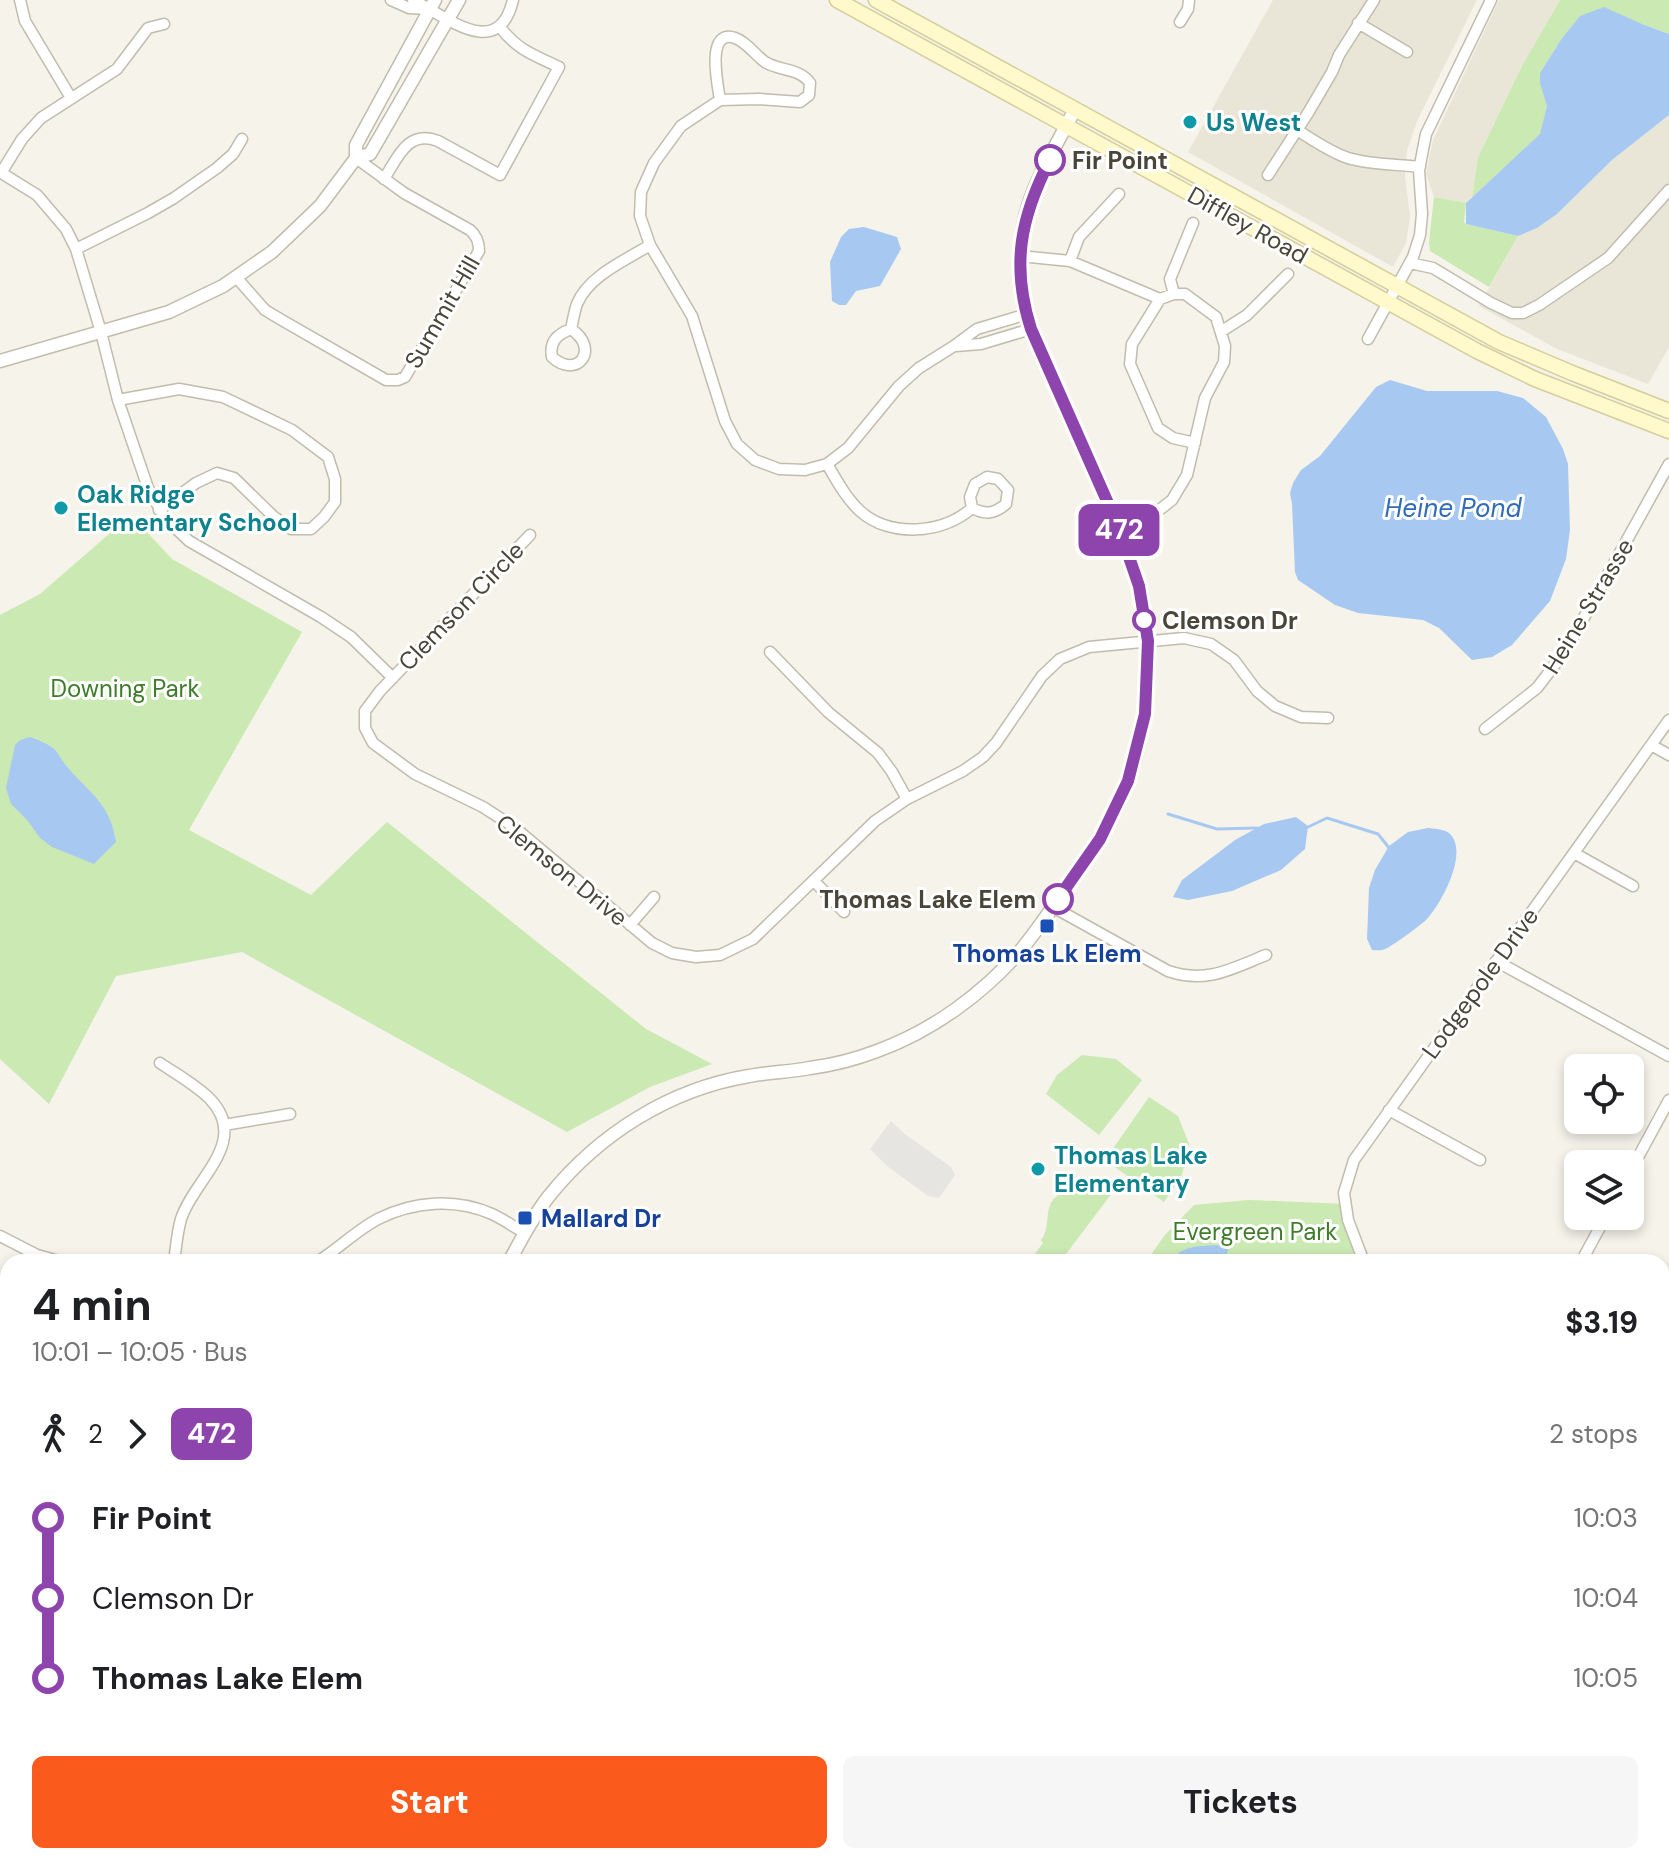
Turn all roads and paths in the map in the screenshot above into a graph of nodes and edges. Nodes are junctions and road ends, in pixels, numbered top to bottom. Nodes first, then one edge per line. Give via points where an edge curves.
1 (20, 0) edge
2 (391, 0) edge
3 (413, 0) edge
4 (459, 0) edge
5 (513, 0) edge
6 (837, 0) edge
7 (876, 0) edge
8 (1189, 0) edge
9 (1374, 0) edge
10 (1491, 0) edge
11 (432, 4) edge
12 (448, 20) junction
13 (1180, 22) dead end
14 (1358, 23) junction
15 (164, 24) dead end
16 (500, 27) junction
17 (1407, 52) dead end
18 (71, 98) junction
19 (720, 100) junction
20 (1075, 109) junction
21 (1067, 126) junction
22 (1297, 130) junction
23 (242, 139) dead end
24 (356, 158) junction
25 (1420, 167) junction
26 (0, 172) edge
27 (1268, 175) dead end
28 (384, 179) junction
29 (1669, 190) edge
30 (1119, 194) dead end
31 (1193, 223) dead end
32 (650, 245) junction
33 (76, 249) junction
34 (1020, 256) junction
35 (1070, 261) junction
36 (1410, 263) junction
37 (1288, 274) dead end
38 (236, 277) junction
39 (1174, 294) junction
40 (1393, 294) junction
41 (1160, 299) junction
42 (1027, 314) junction
43 (571, 329) dead end
44 (1031, 329) junction
45 (1222, 331) junction
46 (101, 332) junction
47 (1368, 339) dead end
48 (954, 346) junction
49 (0, 361) edge
50 (118, 400) junction
51 (1669, 411) edge
52 (1669, 431) edge
53 (1195, 443) junction
54 (827, 464) junction
55 (1669, 464) edge
56 (972, 508) dead end
57 (159, 510) junction
58 (1119, 528) junction
59 (530, 535) dead end
60 (1148, 641) junction
61 (770, 652) dead end
62 (393, 678) junction
63 (1328, 718) dead end
64 (1669, 720) edge
65 (1485, 729) dead end
66 (1651, 745) junction
67 (1669, 755) edge
68 (907, 799) junction
69 (1574, 853) junction
70 (814, 881) junction
71 (1633, 886) dead end
72 (654, 897) dead end
73 (1053, 907) junction
74 (844, 912) dead end
75 (630, 925) junction
76 (1266, 955) dead end
77 (1496, 961) junction
78 (1669, 1056) edge
79 (160, 1063) dead end
80 (1669, 1100) edge
81 (1389, 1110) junction
82 (290, 1114) dead end
83 (224, 1125) junction
84 (1642, 1150) edge
85 (1480, 1160) dead end
86 (1598, 1230) edge
87 (525, 1233) junction
88 (0, 1236) edge
89 (35, 1254) edge
90 (175, 1254) edge
91 (328, 1254) edge
92 (513, 1254) edge
93 (1361, 1254) edge
94 (1585, 1254) edge

1 - 18 street via 25,21
2 - 11 street via 409,8
3 - 11 street
4 - 12 street
5 - 16 street
6 - 21 main road, Diffley Road
7 - 20 main road, Diffley Road
8 - 13 street
9 - 14 street
10 - 25 street via 1426,134
11 - 12 street
11 - 24 street via 356,145
12 - 16 street via 483,34
12 - 24 street via 370,154
14 - 17 street
14 - 22 street
15 - 18 street via 148,28 117,69
16 - 28 street via 518,47 559,67 500,175 430,137 407,144
18 - 26 street via 30,128
19 - 19 street via 715,55 727,37 810,83 809,95 800,102
19 - 32 street via 681,126 654,163 641,192 640,216
20 - 21 street
20 - 40 main road, Diffley Road
21 - 34 street via 1033,192
21 - 40 main road, Diffley Road
22 - 25 street via 1359,161
22 - 27 street
23 - 33 street via 217,168 174,198
24 - 28 street, Summit Hill
24 - 38 street via 320,206 272,252
25 - 36 street via 1420,235
26 - 33 street via 37,195
28 - 38 street, Summit Hill via 470,230 479,244 405,377 386,380 280,319
29 - 36 street via 1608,258 1523,313 1491,303 1433,268
30 - 35 street via 1079,237
31 - 39 street via 1170,279
32 - 43 street via 585,290
32 - 54 street via 692,316 737,444 755,460 779,469
33 - 46 street
34 - 35 street
34 - 42 street
35 - 41 street
36 - 40 street
37 - 45 street via 1247,315
38 - 46 street via 169,312
39 - 41 street
39 - 45 street via 1185,294 1216,317
40 - 47 street
40 - 51 main road, Diffley Road
40 - 52 main road, Diffley Road via 1477,351
41 - 53 street via 1132,344 1130,364 1158,428
42 - 44 street
42 - 48 street via 977,329
44 - 48 street
44 - 58 street
45 - 53 street via 1224,362 1205,398
46 - 49 street
46 - 50 street
48 - 54 street via 899,386 848,448
50 - 57 street
50 - 57 street via 179,389 223,397 292,430 328,457 335,479 335,502 311,529 291,529 234,478 217,473
53 - 58 street via 1187,475 1172,500
54 - 56 street via 863,514 888,526 917,530 945,525
55 - 65 street, Heine Strasse via 1551,672
57 - 62 street via 189,541 351,637
58 - 60 street via 1139,586
59 - 62 street, Clemson Circle
60 - 63 street, Clemson Drive via 1184,638 1211,644 1234,660 1275,706 1301,717
60 - 68 street, Clemson Drive via 1089,647 1060,659 983,757
60 - 73 street via 1145,714 1128,781 1100,839
61 - 68 street via 828,712 878,753
62 - 75 street, Clemson Drive via 365,711 365,728 373,743 415,774 514,827
64 - 66 street, Lodgepole Drive
66 - 67 street
66 - 69 street, Lodgepole Drive
68 - 70 street, Clemson Drive via 875,821
69 - 71 street
69 - 77 street, Lodgepole Drive
70 - 74 street
70 - 75 street, Clemson Drive via 753,939 720,955 672,953
72 - 75 street
73 - 76 street via 1184,976 1214,976
73 - 87 street via 987,984 913,1035 848,1060 710,1085 633,1120 573,1169
77 - 78 street
77 - 81 street, Lodgepole Drive
79 - 83 street via 209,1099
80 - 84 street
81 - 85 street
81 - 93 street, Lodgepole Drive via 1354,1160 1344,1193
82 - 83 street
83 - 90 street via 220,1155 189,1202
86 - 94 street
87 - 91 street via 470,1207 417,1204 376,1219
87 - 92 street
88 - 89 street

